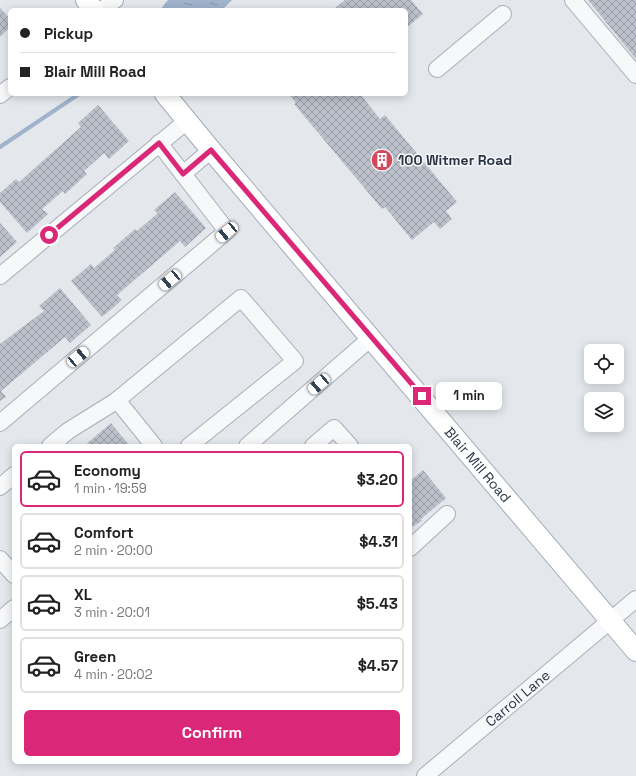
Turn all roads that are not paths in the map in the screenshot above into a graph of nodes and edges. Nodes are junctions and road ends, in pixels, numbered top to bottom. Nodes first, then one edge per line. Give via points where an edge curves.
1 (86, 0) edge
2 (115, 0) edge
3 (574, 0) edge
4 (92, 8) edge
5 (105, 8) edge
6 (503, 14) dead end
7 (437, 69) dead end
8 (636, 75) edge
9 (8, 89) edge
10 (0, 95) edge
11 (168, 96) edge
12 (188, 120) junction
13 (159, 143) junction
14 (211, 150) junction
15 (183, 174) junction
16 (0, 276) edge
17 (372, 337) junction
18 (117, 400) junction
19 (0, 423) edge
20 (52, 444) edge
21 (152, 444) edge
22 (191, 444) edge
23 (249, 444) edge
24 (315, 444) edge
25 (348, 444) edge
26 (12, 477) edge
27 (0, 487) edge
28 (447, 514) dead end
29 (412, 546) edge
30 (0, 559) edge
31 (12, 573) edge
32 (636, 599) edge
33 (12, 610) edge
34 (0, 620) edge
35 (611, 620) junction
36 (636, 651) edge
37 (425, 776) edge

1 - 4 main road
2 - 5 street
3 - 8 street
6 - 7 street
9 - 10 street
11 - 12 main road, Blair Mill Road
12 - 13 street
12 - 14 main road, Blair Mill Road
13 - 15 street
13 - 16 street
14 - 15 street
14 - 17 main road, Blair Mill Road
15 - 19 street via 227,232
17 - 23 street
17 - 35 main road, Blair Mill Road
18 - 20 street via 68,430
18 - 21 street
18 - 22 street via 241,298 295,361
24 - 25 street via 334,428
26 - 27 street
28 - 29 street
30 - 31 street
32 - 35 street, Carroll Lane
33 - 34 street
35 - 36 main road, Blair Mill Road
35 - 37 street, Carroll Lane

